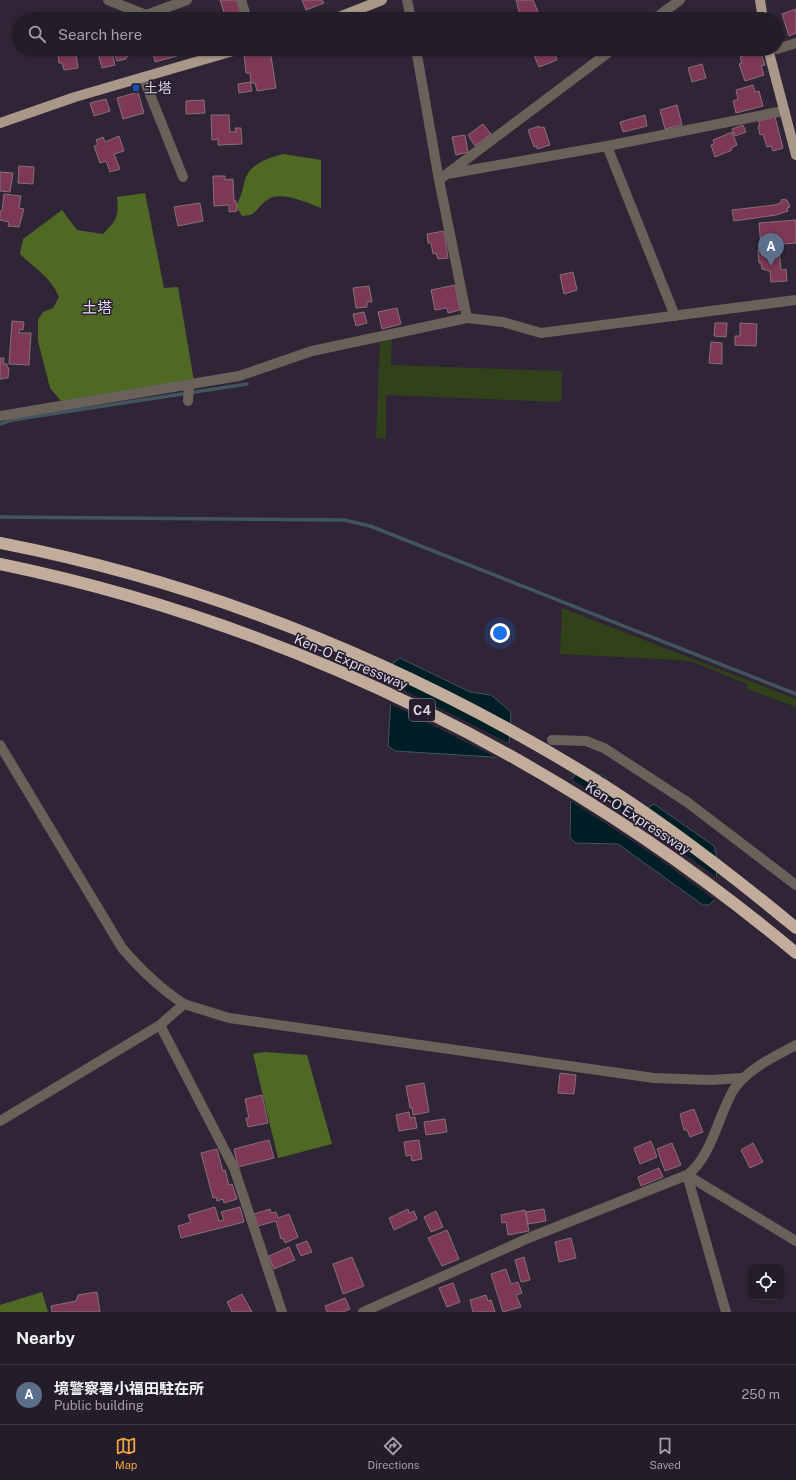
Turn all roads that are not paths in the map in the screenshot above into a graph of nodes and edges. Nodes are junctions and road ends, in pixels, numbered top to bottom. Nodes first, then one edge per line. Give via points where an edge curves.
1 (108, 0) edge
2 (187, 0) edge
3 (241, 0) edge
4 (382, 0) edge
5 (407, 0) edge
6 (680, 0) edge
7 (760, 0) edge
8 (138, 12) edge
9 (154, 12) edge
10 (245, 12) edge
11 (352, 12) edge
12 (410, 12) edge
13 (664, 12) edge
14 (762, 12) edge
15 (796, 43) edge
16 (784, 46) edge
17 (216, 56) edge
18 (417, 56) edge
19 (604, 56) edge
20 (773, 56) edge
21 (143, 77) junction
22 (783, 111) junction
23 (0, 122) edge
24 (608, 146) junction
25 (796, 155) edge
26 (182, 177) dead end
27 (443, 177) junction
28 (796, 300) edge
29 (675, 316) junction
30 (467, 318) junction
31 (189, 386) junction
32 (188, 401) dead end
33 (0, 416) edge
34 (0, 543) edge
35 (0, 564) edge
36 (552, 740) dead end
37 (0, 745) edge
38 (796, 885) edge
39 (796, 928) edge
40 (796, 953) edge
41 (184, 1004) junction
42 (160, 1025) junction
43 (796, 1044) edge
44 (744, 1078) junction
45 (0, 1121) edge
46 (688, 1175) junction
47 (796, 1241) edge
48 (282, 1312) edge
49 (364, 1312) edge
50 (726, 1312) edge

1 - 8 street
2 - 9 street
3 - 10 street
4 - 11 main road
5 - 12 street
6 - 13 street
7 - 14 main road
15 - 16 street
17 - 21 main road
18 - 27 street
19 - 27 street
20 - 22 main road
21 - 23 main road
21 - 26 street
22 - 24 street
22 - 25 main road
24 - 27 street
24 - 29 street
27 - 30 street
28 - 29 street
29 - 30 street via 541,333 503,322
30 - 31 street via 312,351 239,376
31 - 32 street
31 - 33 street
34 - 39 highway, Ken-O Expressway / C4 via 119,570 204,596 302,630 407,677 498,724 594,779 752,891
35 - 40 highway, Ken-O Expressway / C4 via 113,591 197,618 294,653 397,697 489,744 596,807 665,852
36 - 38 street via 586,741 604,748 687,802
37 - 41 street via 122,948 140,970 163,991
41 - 42 street
41 - 44 street via 229,1018 654,1078
42 - 45 street
42 - 48 street via 234,1168
43 - 44 street via 753,1069
44 - 46 street via 724,1110 701,1162
46 - 47 street
46 - 49 street via 531,1237
46 - 50 street

